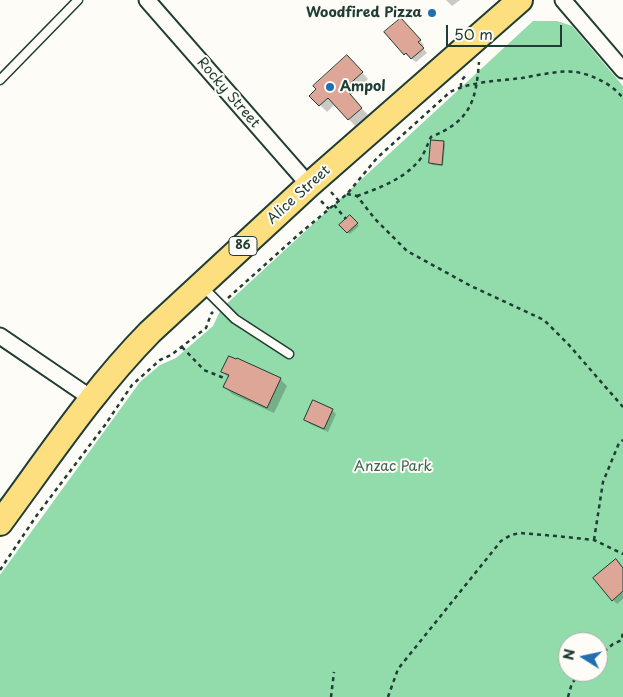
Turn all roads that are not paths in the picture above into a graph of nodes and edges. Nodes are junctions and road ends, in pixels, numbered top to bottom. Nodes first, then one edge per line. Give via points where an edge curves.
1 (78, 0) edge
2 (147, 0) edge
3 (520, 0) edge
4 (563, 0) edge
5 (623, 70) edge
6 (0, 80) edge
7 (319, 191) junction
8 (200, 284) junction
9 (0, 336) edge
10 (289, 354) dead end
11 (91, 398) junction
12 (0, 524) edge

1 - 6 lane
2 - 7 street, Rocky Street
3 - 7 main road, Alice Street / 86
4 - 5 street
7 - 8 main road, Alice Street / 86
8 - 10 lane via 235,320
8 - 11 main road, Alice Street / 86 via 128,354
9 - 11 street
11 - 12 main road, Alice Street / 86

